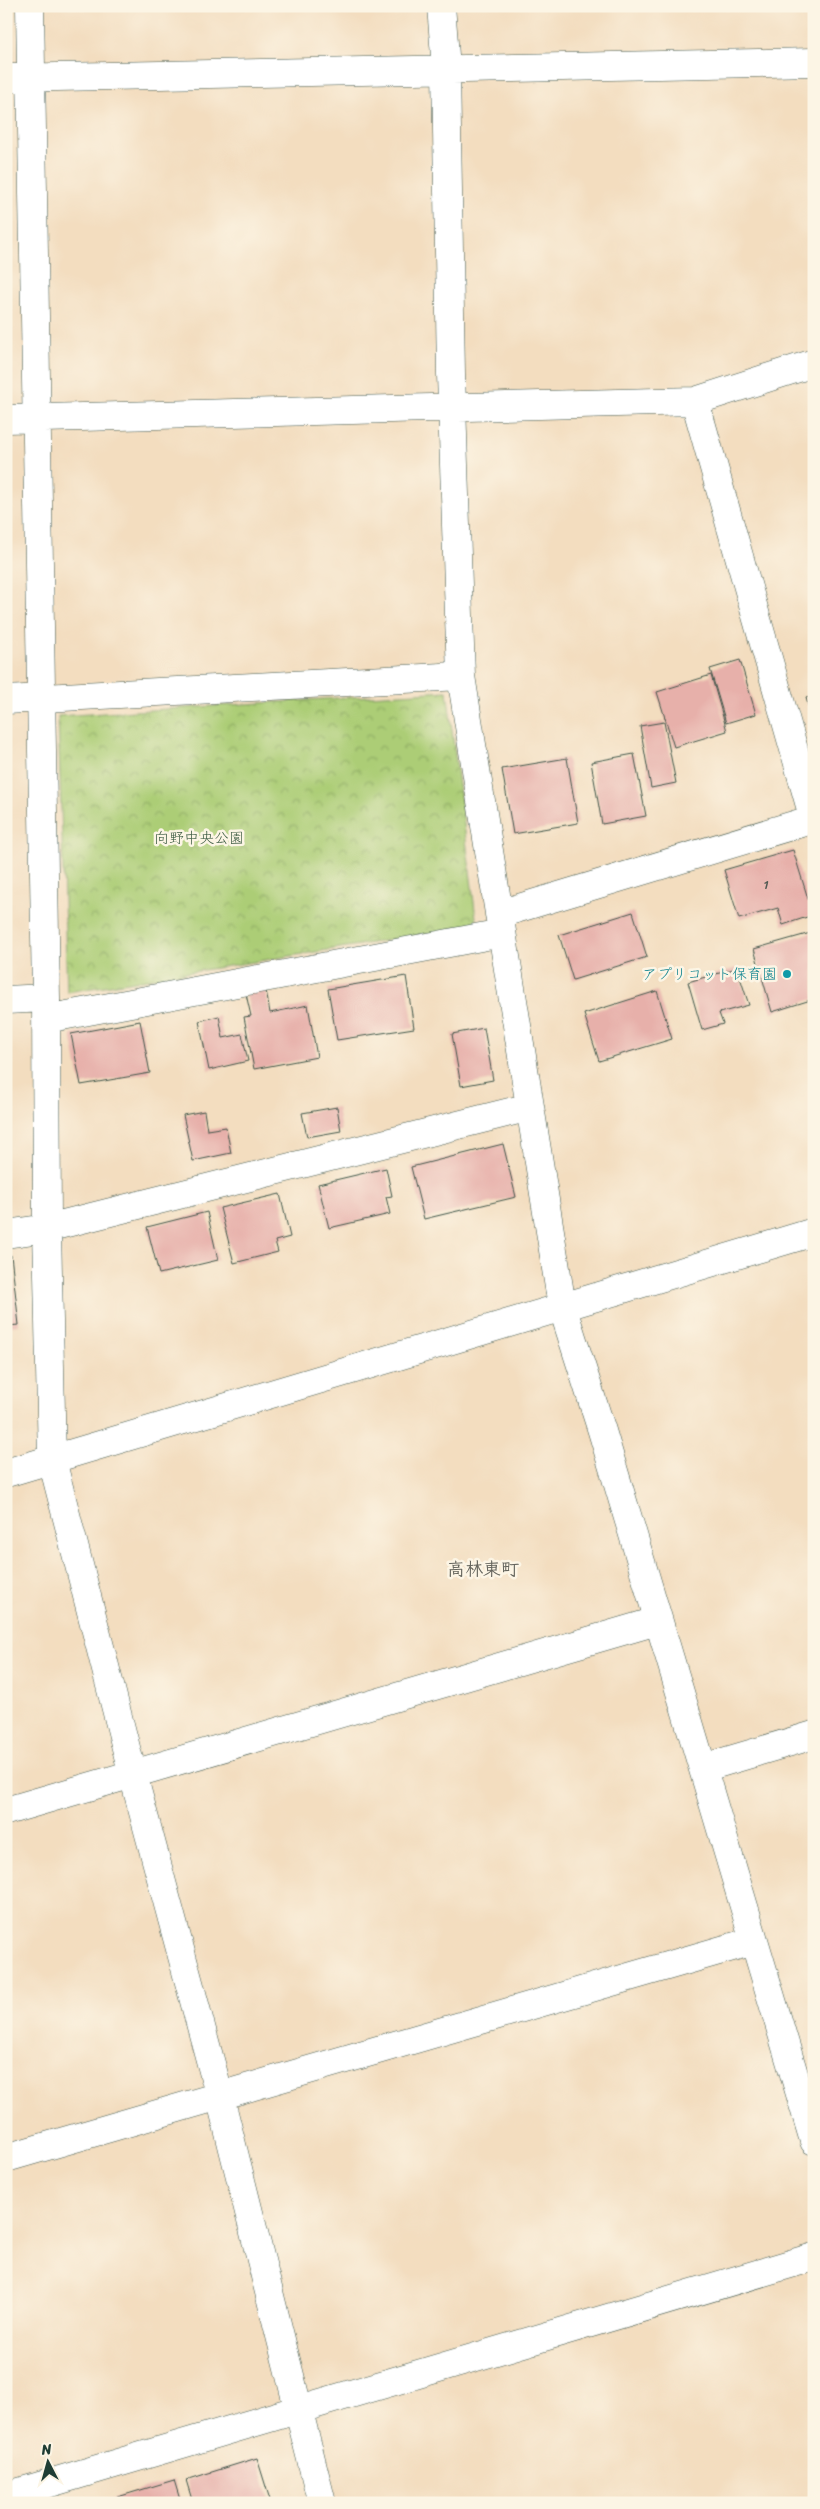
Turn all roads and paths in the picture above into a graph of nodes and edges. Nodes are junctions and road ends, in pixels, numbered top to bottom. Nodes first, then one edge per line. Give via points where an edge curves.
1 (30, 6) edge
2 (441, 6) edge
3 (814, 62) edge
4 (446, 68) junction
5 (18, 78) edge
6 (814, 363) edge
7 (695, 401) junction
8 (452, 408) junction
9 (6, 419) edge
10 (37, 419) junction
11 (461, 676) junction
12 (41, 698) junction
13 (6, 700) edge
14 (814, 820) edge
15 (500, 923) junction
16 (6, 1000) edge
17 (46, 1009) junction
18 (530, 1107) junction
19 (47, 1228) junction
20 (814, 1232) edge
21 (6, 1234) edge
22 (562, 1306) junction
23 (52, 1460) junction
24 (6, 1473) edge
25 (657, 1621) junction
26 (814, 1735) edge
27 (703, 1768) junction
28 (134, 1775) junction
29 (6, 1811) edge
30 (753, 1941) junction
31 (220, 2097) junction
32 (814, 2141) edge
33 (6, 2158) edge
34 (814, 2257) edge
35 (298, 2412) junction
36 (6, 2496) edge
37 (322, 2503) edge

1 - 5 street
2 - 4 street
3 - 4 street
4 - 5 street
4 - 8 street
5 - 10 street
6 - 7 street
7 - 8 street
7 - 14 street
8 - 10 street
8 - 11 street
9 - 10 street
10 - 12 street
11 - 12 street
11 - 15 street
12 - 13 street
12 - 17 street
14 - 15 street
15 - 17 street
15 - 18 street
16 - 17 street
17 - 19 street
18 - 19 street
18 - 22 street
19 - 21 street
19 - 23 street
20 - 22 street
22 - 23 street
22 - 25 street
23 - 24 street
23 - 28 street
25 - 27 street
25 - 28 street
26 - 27 street
27 - 30 street
28 - 29 street
28 - 31 street
30 - 31 street
30 - 32 street
31 - 33 street
31 - 35 street
34 - 35 street
35 - 36 street
35 - 37 street

